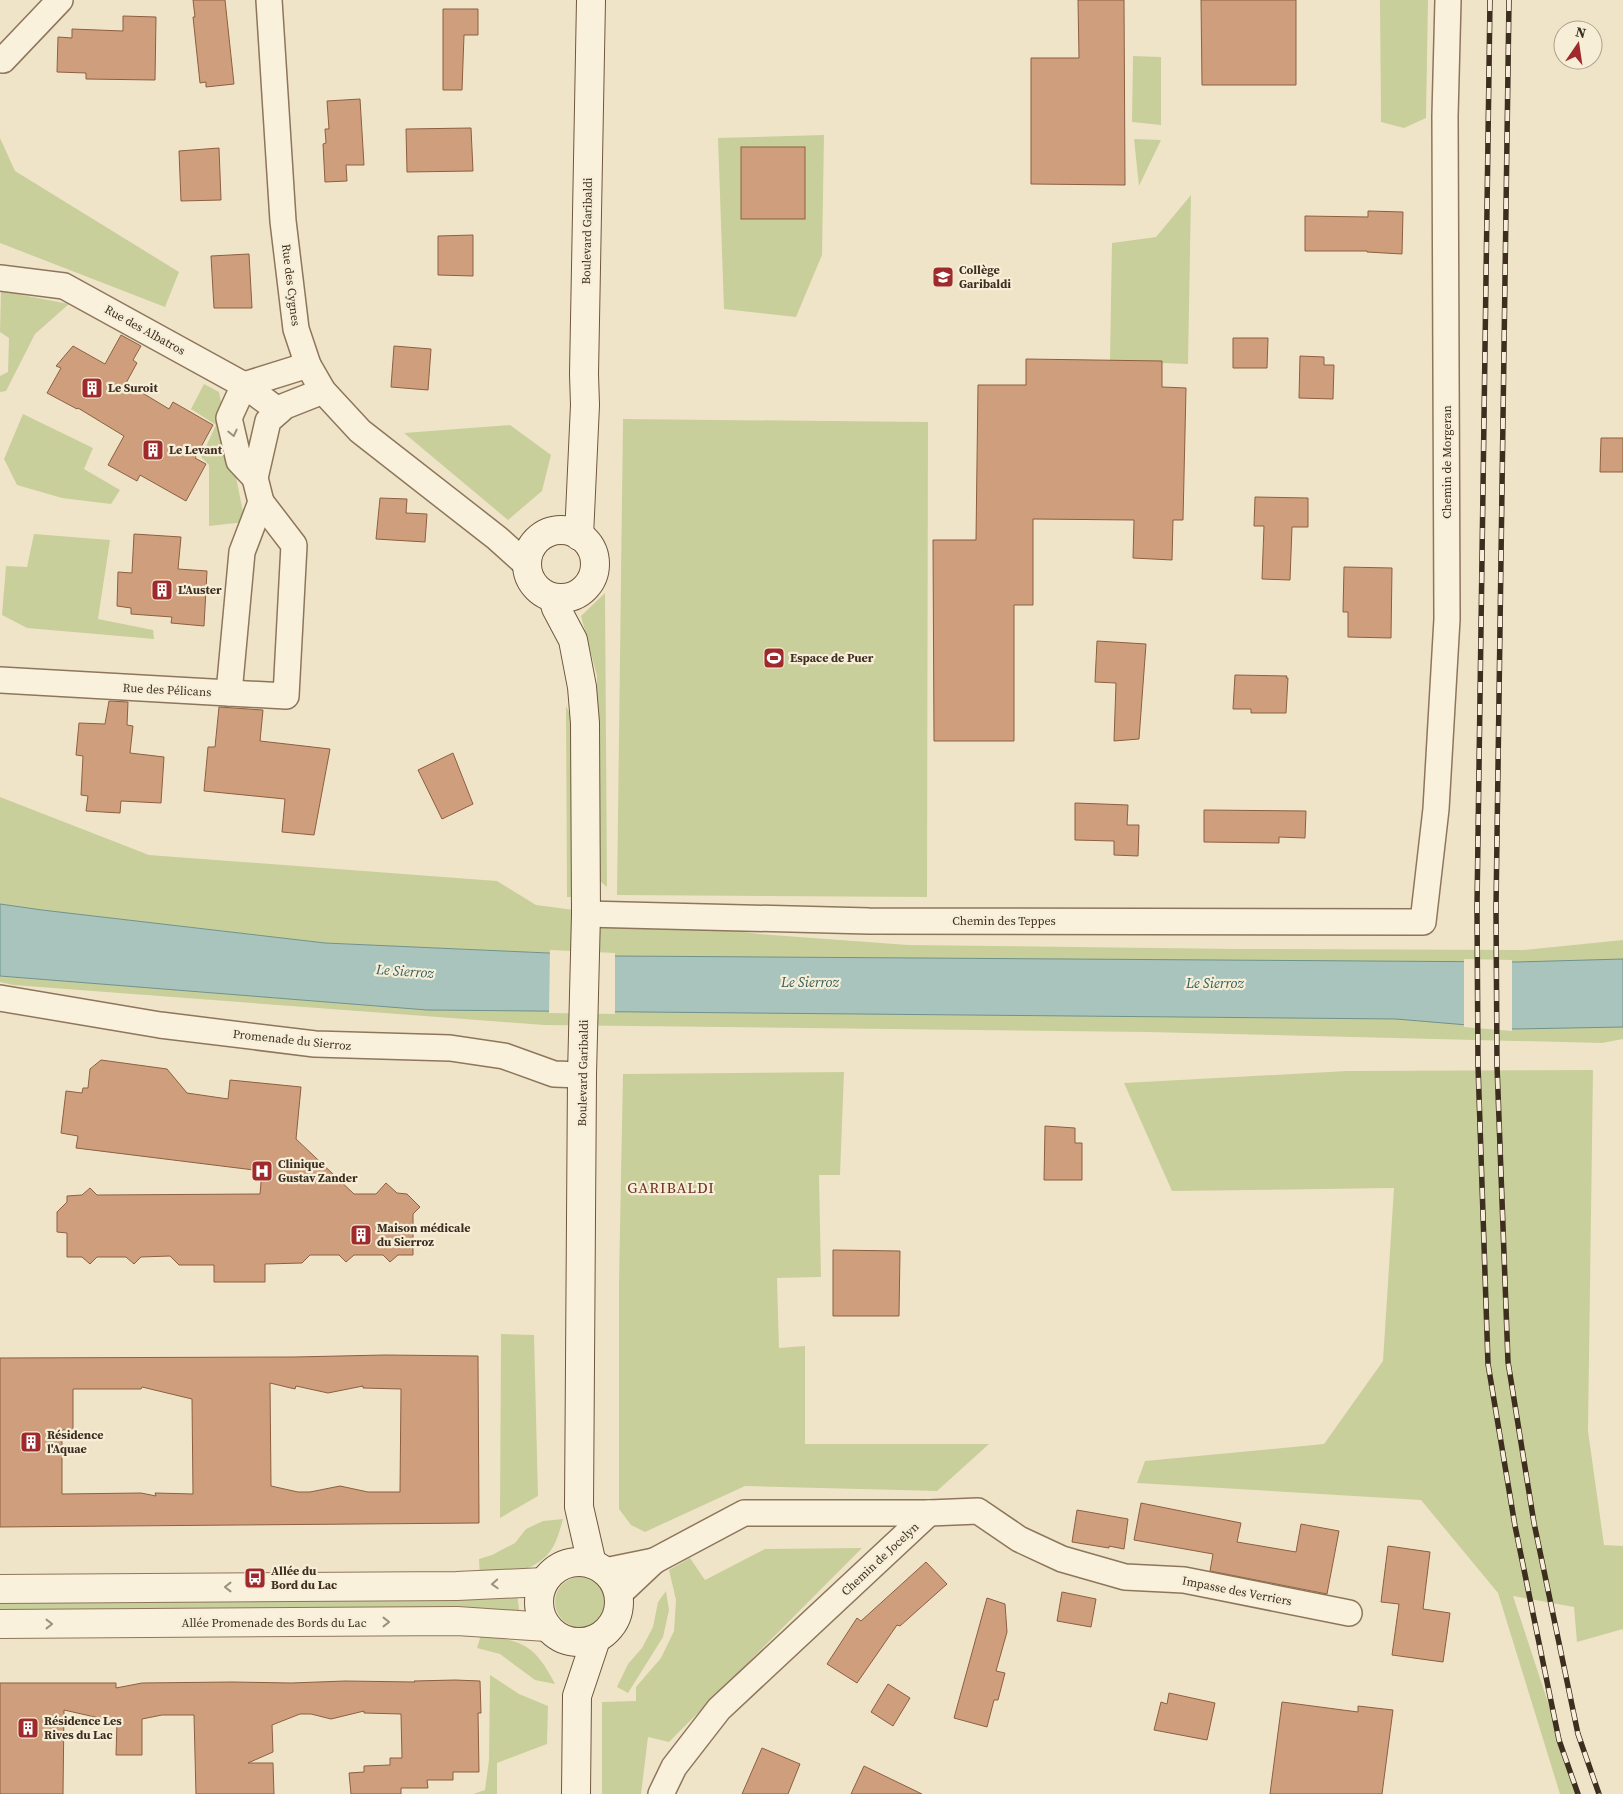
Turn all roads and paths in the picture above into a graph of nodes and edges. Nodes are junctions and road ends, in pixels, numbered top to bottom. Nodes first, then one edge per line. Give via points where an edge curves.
1 (60, 0) edge
2 (269, 0) edge
3 (591, 0) edge
4 (1448, 0) edge
5 (3, 60) dead end
6 (0, 278) edge
7 (308, 365) junction
8 (244, 385) junction
9 (323, 391) junction
10 (279, 411) junction
11 (255, 478) junction
12 (261, 502) junction
13 (569, 533) junction
14 (529, 555) junction
15 (580, 592) junction
16 (554, 598) junction
17 (573, 640) junction
18 (0, 680) edge
19 (229, 694) junction
20 (586, 919) junction
21 (1423, 922) joint
22 (0, 998) edge
23 (582, 1075) junction
24 (579, 1507) junction
25 (929, 1513) junction
26 (654, 1561) junction
27 (598, 1567) junction
28 (553, 1574) junction
29 (0, 1589) edge
30 (619, 1594) junction
31 (1349, 1613) dead end
32 (0, 1624) edge
33 (552, 1632) junction
34 (596, 1639) junction
35 (577, 1696) junction
36 (576, 1794) edge
37 (661, 1794) edge

1 - 5 street
2 - 7 street, Rue des Cygnes via 283,221 296,329
3 - 13 main road, Boulevard Garibaldi via 582,461
4 - 21 street, Chemin de Morgeran via 1447,619 1436,809
6 - 8 street, Rue des Albatros via 64,286
7 - 8 street
7 - 9 street, Rue des Cygnes
8 - 10 street, Rue des Albatros
8 -> 11 street via 230,418 239,461
9 - 10 street
9 - 14 street, Rue des Cygnes via 360,431 497,538
10 - 11 street via 268,421
11 - 12 street
12 - 19 street, Rue des Pélicans via 242,552
12 - 19 street via 294,545 286,696
13 - 14 main road via 548,532 538,538
13 - 15 main road via 588,543 593,553 594,575
14 - 16 main road via 528,573 537,589
15 - 16 main road
15 - 17 main road, Boulevard Garibaldi
16 - 17 main road, Boulevard Garibaldi
17 - 20 main road, Boulevard Garibaldi via 585,723
18 - 19 street, Rue des Pélicans
20 - 21 street, Chemin des Teppes
20 - 23 main road, Boulevard Garibaldi
22 - 23 street, Promenade du Sierroz via 160,1025 315,1044 450,1048 504,1056 554,1074
23 - 24 main road, Boulevard Garibaldi
24 - 27 main road, Boulevard Garibaldi
24 - 28 main road, Boulevard Garibaldi
25 - 26 street, Chemin de Jocelyn via 744,1513
25 - 31 street, Impasse des Verriers via 978,1511 1019,1539 1062,1559 1125,1577 1184,1580
25 - 37 street, Chemin de Jocelyn via 719,1709 674,1767
26 - 27 street, Chemin de Jocelyn
26 - 30 street, Chemin de Jocelyn
27 - 28 main road via 573,1562
27 - 30 main road via 614,1581
28 -> 29 main road via 457,1586
28 - 33 main road via 539,1594 538,1605 541,1617
30 - 34 main road via 616,1620
32 -> 33 main road, Allée Promenade des Bords du Lac via 457,1621
33 - 34 main road via 570,1642
33 - 35 main road
34 - 35 main road
35 - 36 main road

